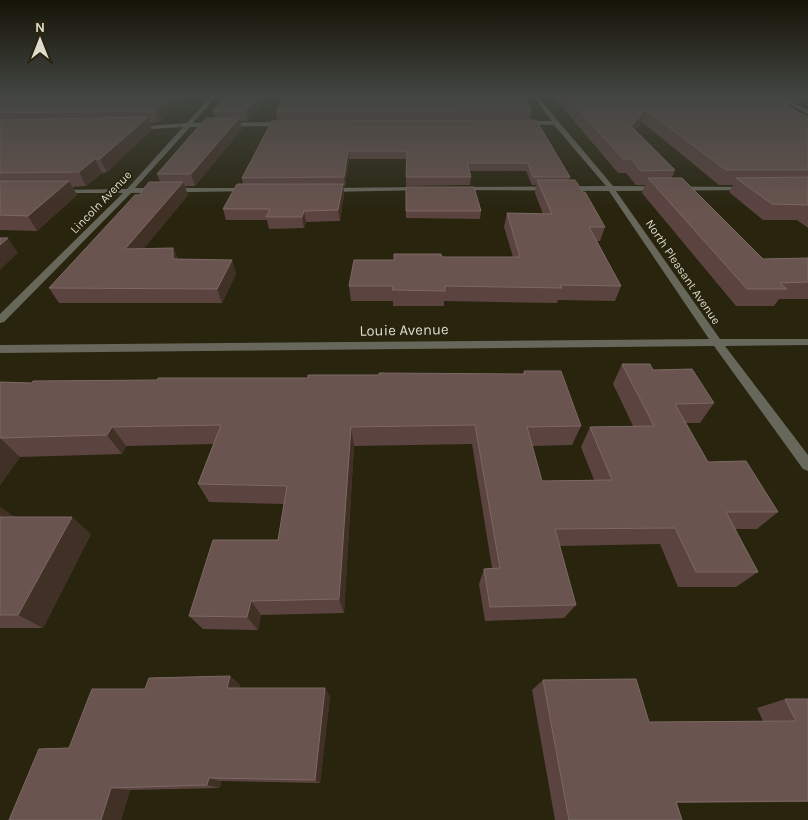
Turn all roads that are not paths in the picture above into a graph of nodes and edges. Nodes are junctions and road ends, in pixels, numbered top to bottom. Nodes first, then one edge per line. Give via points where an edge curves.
1 (178, 134) edge
2 (566, 134) edge
3 (611, 188) junction
4 (759, 188) edge
5 (434, 189) edge
6 (453, 189) edge
7 (129, 190) junction
8 (257, 190) edge
9 (316, 190) edge
10 (50, 191) edge
11 (0, 320) edge
12 (716, 342) junction
13 (808, 342) edge
14 (0, 349) edge
15 (808, 465) edge

1 - 7 street, Lincoln Avenue
2 - 3 street, North Pleasant Avenue
3 - 4 street
3 - 6 street
3 - 12 street, North Pleasant Avenue
5 - 9 street
7 - 8 street
7 - 10 street
7 - 11 street, Lincoln Avenue
12 - 13 street, Louie Avenue
12 - 14 street, Louie Avenue
12 - 15 street, North Pleasant Avenue

